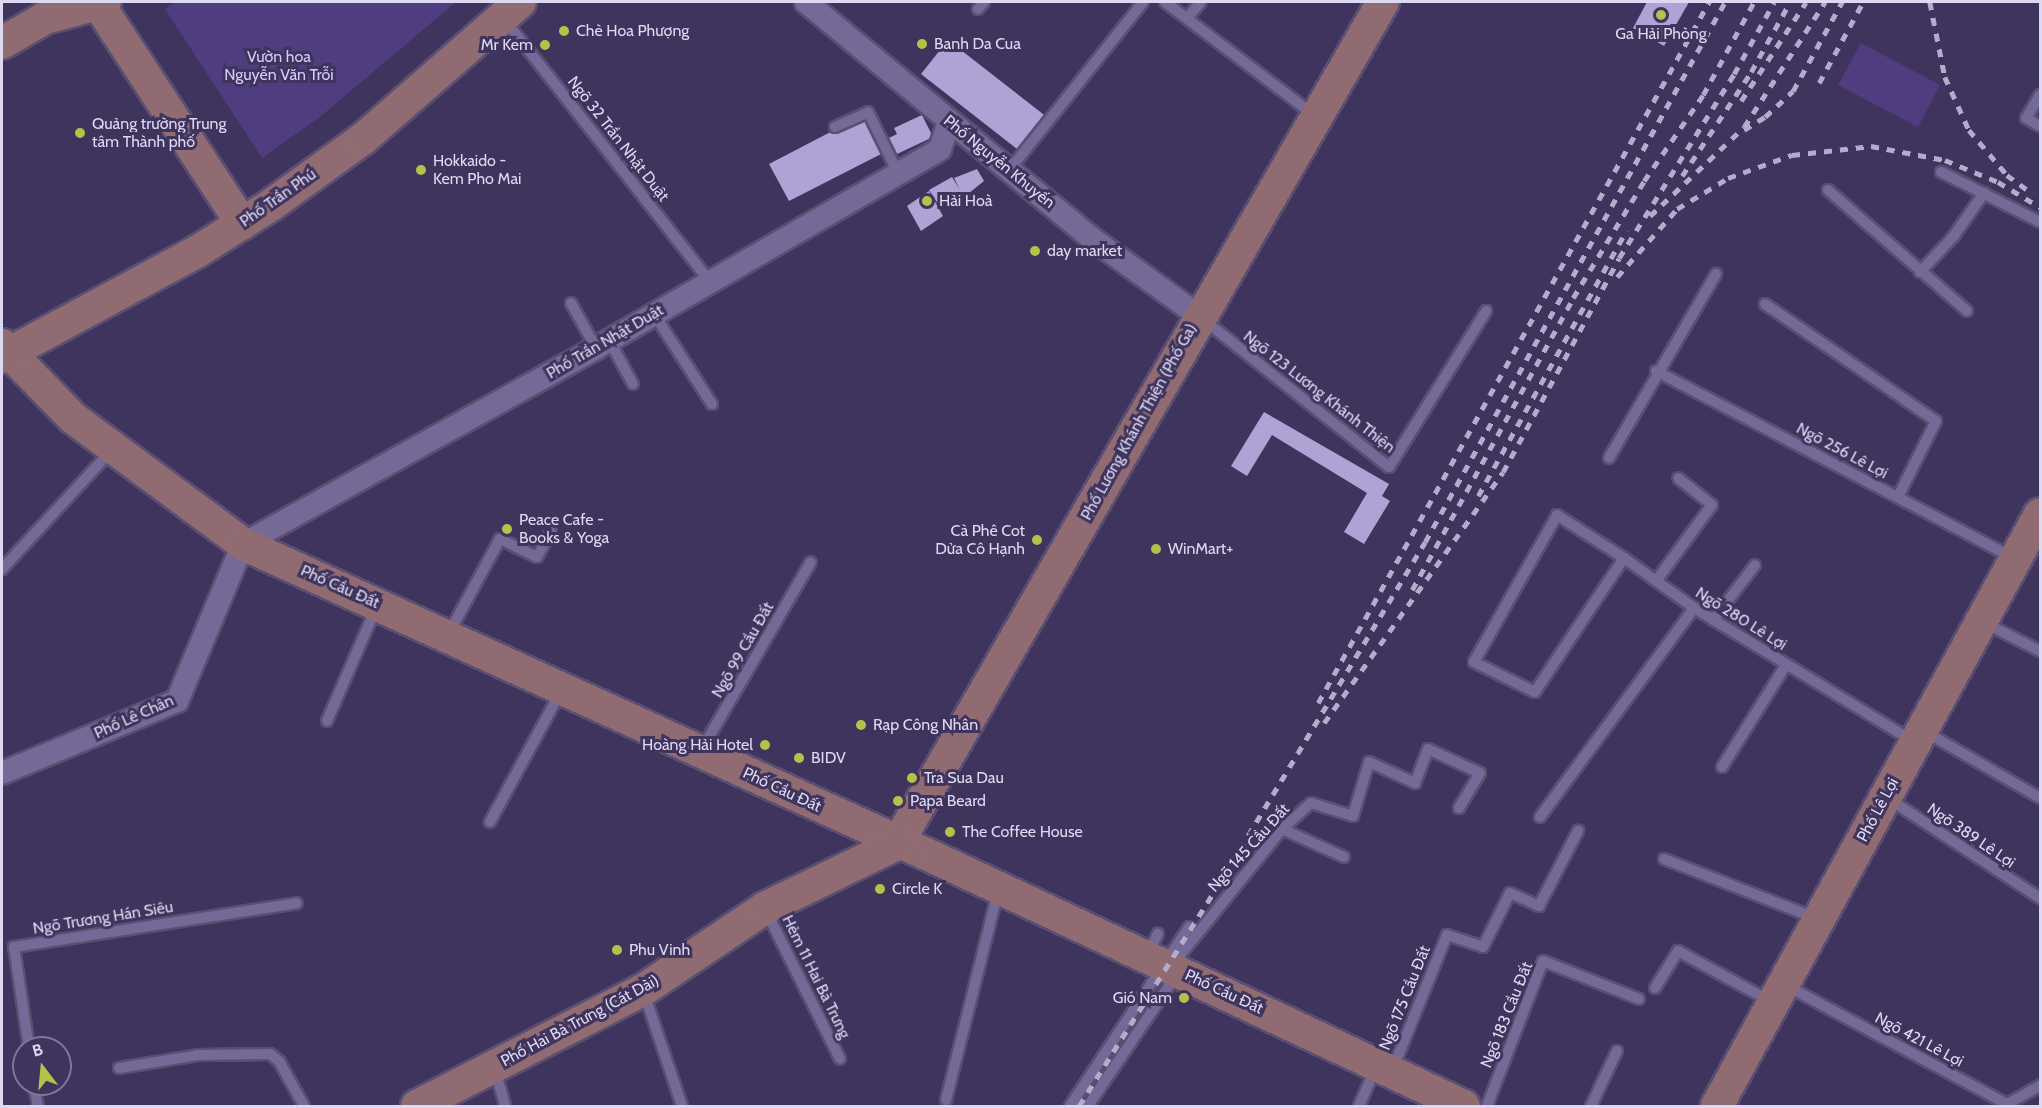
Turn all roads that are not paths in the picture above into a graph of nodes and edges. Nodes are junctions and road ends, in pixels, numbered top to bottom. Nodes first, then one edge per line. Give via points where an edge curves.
1 (806, 2) edge
2 (1143, 2) edge
3 (1166, 2) edge
4 (1201, 2) edge
5 (1383, 2) edge
6 (100, 3) edge
7 (511, 9) edge
8 (1187, 18) junction
9 (2, 43) edge
10 (2040, 95) edge
11 (1314, 116) junction
12 (949, 122) junction
13 (2040, 126) edge
14 (835, 127) dead end
15 (970, 140) junction
16 (940, 149) junction
17 (1011, 168) junction
18 (897, 171) junction
19 (1941, 172) dead end
20 (1828, 190) dead end
21 (1984, 193) junction
22 (2040, 222) edge
23 (242, 224) junction
24 (1920, 272) junction
25 (1716, 274) dead end
26 (709, 280) junction
27 (571, 303) dead end
28 (1765, 304) dead end
29 (1486, 311) dead end
30 (1967, 311) dead end
31 (654, 314) junction
32 (1199, 316) junction
33 (602, 344) junction
34 (3, 352) edge
35 (1656, 371) junction
36 (633, 384) dead end
37 (712, 404) dead end
38 (114, 448) junction
39 (1609, 458) dead end
40 (1678, 478) dead end
41 (1898, 497) junction
42 (2037, 526) edge
43 (552, 532) dead end
44 (243, 544) junction
45 (1624, 558) junction
46 (2014, 558) junction
47 (811, 562) dead end
48 (1755, 565) dead end
49 (2, 569) edge
50 (1656, 581) junction
51 (378, 603) junction
52 (1694, 608) junction
53 (1713, 620) junction
54 (1980, 621) junction
55 (448, 635) junction
56 (2040, 651) edge
57 (1786, 665) junction
58 (563, 688) junction
59 (327, 721) dead end
60 (1917, 736) junction
61 (700, 752) junction
62 (1722, 767) dead end
63 (2, 773) edge
64 (1886, 797) junction
65 (2040, 798) edge
66 (1459, 808) dead end
67 (1540, 817) dead end
68 (490, 822) dead end
69 (1282, 829) junction
70 (1578, 831) dead end
71 (897, 844) junction
72 (1344, 858) dead end
73 (1664, 859) dead end
74 (999, 888) junction
75 (2040, 898) edge
76 (297, 903) dead end
77 (765, 908) junction
78 (1818, 919) junction
79 (1189, 927) dead end
80 (1162, 956) junction
81 (1655, 988) dead end
82 (643, 990) junction
83 (1777, 993) junction
84 (1639, 999) dead end
85 (27, 1036) edge
86 (1617, 1051) dead end
87 (840, 1059) dead end
88 (494, 1067) junction
89 (119, 1068) dead end
90 (1385, 1068) junction
91 (2040, 1086) edge
92 (946, 1100) dead end
93 (304, 1107) edge
94 (417, 1107) edge
95 (505, 1107) edge
96 (682, 1107) edge
97 (1070, 1107) edge
98 (1088, 1107) edge
99 (1359, 1107) edge
100 (1464, 1107) edge
101 (1487, 1107) edge
102 (1592, 1107) edge
103 (1717, 1107) edge

1 - 12 street, Phố Nguyễn Khuyến
2 - 17 lane
3 - 8 lane
4 - 8 lane
5 - 11 main road, Phố Lương Khánh Thiện (Phố Ga)
6 - 9 main road via 45,18
6 - 23 main road
7 - 23 main road, Phố Trần Phú via 364,138
7 - 26 lane, Ngõ 32 Trần Nhật Duật
8 - 11 lane
10 - 13 lane via 2026,118
11 - 32 main road, Phố Lương Khánh Thiện (Phố Ga)
12 - 15 street, Phố Nguyễn Khuyến
12 - 16 street
14 - 18 lane via 868,112
15 - 16 street, Phố Trần Nhật Duật
15 - 17 street, Phố Nguyễn Khuyến
16 - 18 street, Phố Trần Nhật Duật
17 - 32 street, Phố Nguyễn Khuyến via 1090,237
18 - 26 street, Phố Trần Nhật Duật
19 - 21 lane
20 - 24 lane
21 - 22 lane
21 - 24 lane via 1953,237
23 - 34 main road, Phố Trần Phú
24 - 30 lane
25 - 35 lane
26 - 31 street, Phố Trần Nhật Duật
27 - 33 lane
28 - 41 lane via 1936,421
29 - 32 lane, Ngõ 123 Lương Khánh Thiện via 1389,467
31 - 33 street, Phố Trần Nhật Duật
31 - 37 lane
32 - 71 main road, Phố Lương Khánh Thiện (Phố Ga)
33 - 36 lane
33 - 44 street, Phố Trần Nhật Duật
34 - 38 main road, Phố Cầu Đất via 73,418
35 - 39 lane
35 - 41 lane, Ngõ 256 Lê Lợi
38 - 44 main road, Phố Cầu Đất
38 - 49 lane
40 - 50 lane via 1712,505
41 - 46 lane, Ngõ 256 Lê Lợi
42 - 46 main road, Phố Lê Lợi
43 - 55 lane via 537,557 500,538
44 - 51 main road, Phố Cầu Đất
44 - 63 street, Phố Lê Chân via 177,701
45 - 45 lane, Ngõ 280 Lê Lợi via 1557,514 1474,662 1535,692
45 - 50 lane, Ngõ 280 Lê Lợi
46 - 54 main road, Phố Lê Lợi
47 - 61 lane, Ngõ 99 Cầu Đất
48 - 53 lane
50 - 52 lane, Ngõ 280 Lê Lợi
51 - 55 main road, Phố Cầu Đất
51 - 59 lane
52 - 53 lane, Ngõ 280 Lê Lợi
52 - 67 lane
53 - 57 lane, Ngõ 280 Lê Lợi
54 - 56 lane
54 - 60 main road, Phố Lê Lợi
55 - 58 main road, Phố Cầu Đất
57 - 60 lane, Ngõ 280 Lê Lợi
57 - 62 lane
58 - 61 main road, Phố Cầu Đất
58 - 68 lane
60 - 64 main road, Phố Lê Lợi
60 - 65 lane, Ngõ 280 Lê Lợi
61 - 71 main road, Phố Cầu Đất
64 - 75 lane, Ngõ 389 Lê Lợi
64 - 78 main road, Phố Lê Lợi
66 - 69 lane, Ngõ 145 Cầu Đất via 1480,773 1428,749 1415,783 1369,762 1353,816 1311,803
69 - 72 lane
69 - 80 lane, Ngõ 145 Cầu Đất via 1178,958
70 - 90 lane, Ngõ 175 Cầu Đất via 1539,906 1510,893 1483,947 1446,935
71 - 74 main road, Phố Cầu Đất
71 - 77 main road, Phố Hai Bà Trưng (Cát Dài)
73 - 78 lane
74 - 80 main road, Phố Cầu Đất
74 - 92 lane
76 - 85 lane, Ngõ Trương Hán Siêu via 14,947
77 - 82 main road, Phố Hai Bà Trưng (Cát Dài)
77 - 87 lane, Hẻm 11 Hai Bà Trưng
78 - 83 main road, Phố Lê Lợi
79 - 80 lane
80 - 90 main road, Phố Cầu Đất
80 - 97 lane
80 - 98 lane
81 - 83 lane via 1678,951
82 - 88 main road, Phố Hai Bà Trưng (Cát Dài)
82 - 96 lane
83 - 91 lane, Ngõ 421 Lê Lợi via 2007,1104
83 - 103 main road, Phố Lê Lợi
84 - 101 lane, Ngõ 183 Cầu Đất via 1543,962
86 - 102 lane
88 - 94 main road, Phố Hai Bà Trưng (Cát Dài)
88 - 95 lane
89 - 93 lane via 198,1055 270,1054 279,1061
90 - 99 lane
90 - 100 main road, Phố Cầu Đất

